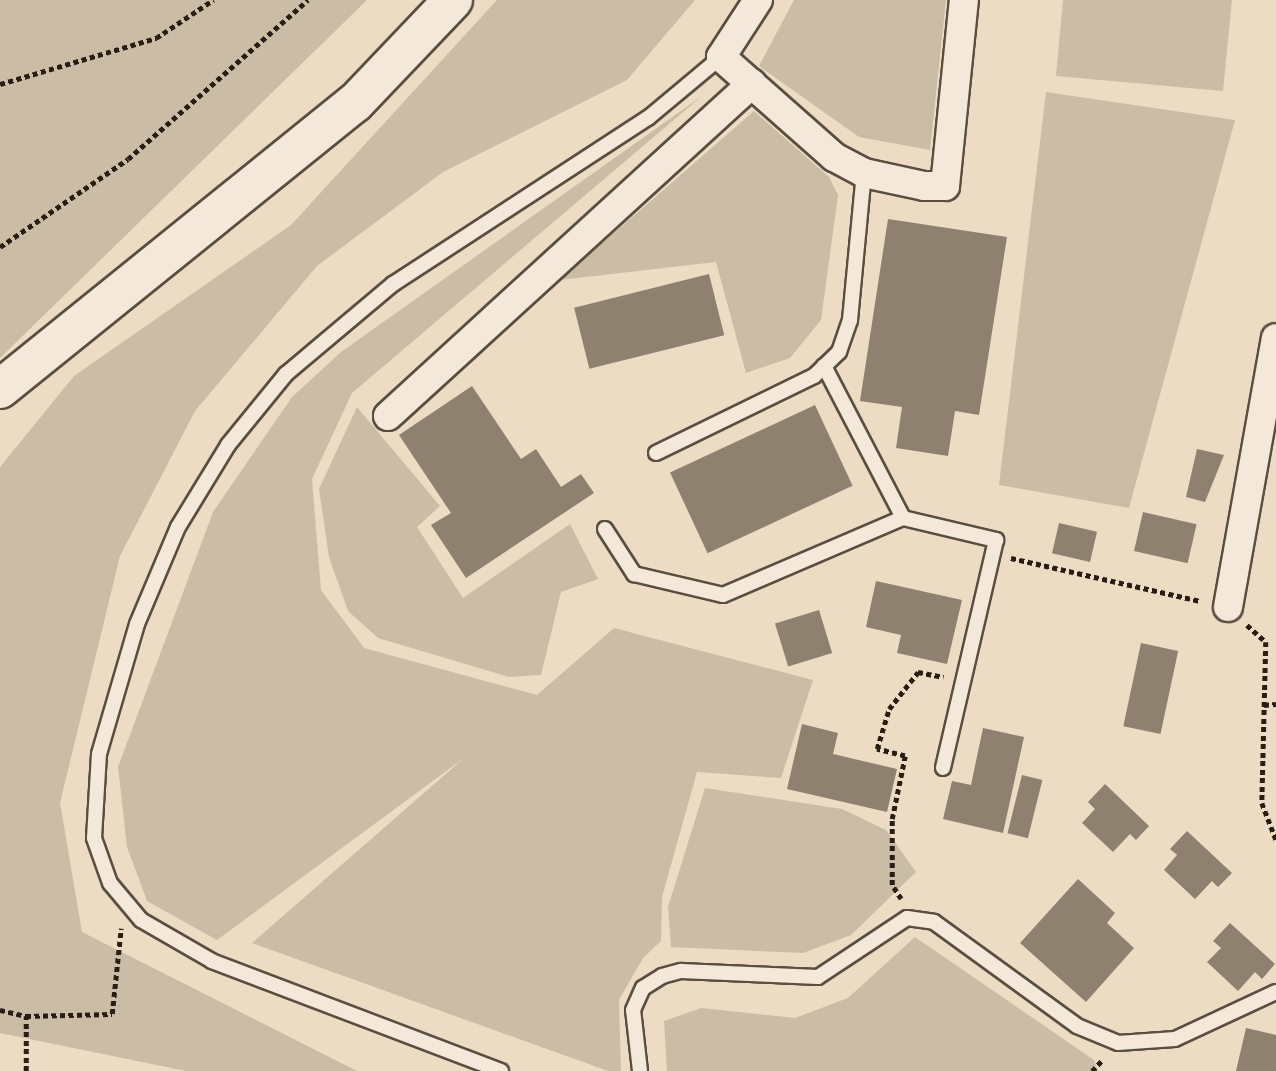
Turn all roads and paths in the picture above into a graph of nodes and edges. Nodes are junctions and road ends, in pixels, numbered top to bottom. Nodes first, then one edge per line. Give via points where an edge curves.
1 (213, 0) edge
2 (308, 0) edge
3 (453, 0) edge
4 (758, 0) edge
5 (964, 0) edge
6 (721, 57) junction
7 (0, 84) edge
8 (752, 84) junction
9 (864, 173) junction
10 (0, 247) edge
11 (1276, 338) edge
12 (824, 366) junction
13 (0, 389) edge
14 (388, 416) dead end
15 (656, 453) dead end
16 (903, 518) junction
17 (606, 529) dead end
18 (993, 554) junction
19 (1228, 607) junction
20 (963, 682) junction
21 (1276, 704) edge
22 (1265, 705) junction
23 (943, 768) dead end
24 (1276, 840) edge
25 (124, 903) junction
26 (913, 917) junction
27 (1276, 992) edge
28 (0, 1010) edge
29 (26, 1016) junction
30 (26, 1071) edge
31 (501, 1071) edge
32 (640, 1071) edge

1 - 7 path via 156,38
2 - 10 path via 128,159
3 - 13 main road via 355,103
4 - 6 street
5 - 9 street via 945,186
6 - 8 street
6 - 25 lane via 648,118 355,312 286,374 228,445 156,574 99,754 94,838
8 - 9 street via 834,157
8 - 14 street
9 - 12 lane via 850,320 839,352
11 - 19 street
12 - 15 lane
12 - 16 lane
16 - 17 lane via 723,594 634,574
16 - 18 lane via 996,540
18 - 19 path
18 - 20 lane
19 - 22 path via 1266,642
20 - 23 lane
20 - 26 path via 918,671 889,709 877,750 905,756 892,819 892,885
21 - 22 path
22 - 24 path via 1262,803
25 - 29 path via 112,1014
25 - 31 lane via 161,936 194,953
26 - 27 lane via 934,922 1077,1026 1118,1043 1175,1039
26 - 32 lane via 818,977 681,971 662,976 643,988 633,1010
28 - 29 path
29 - 30 path

